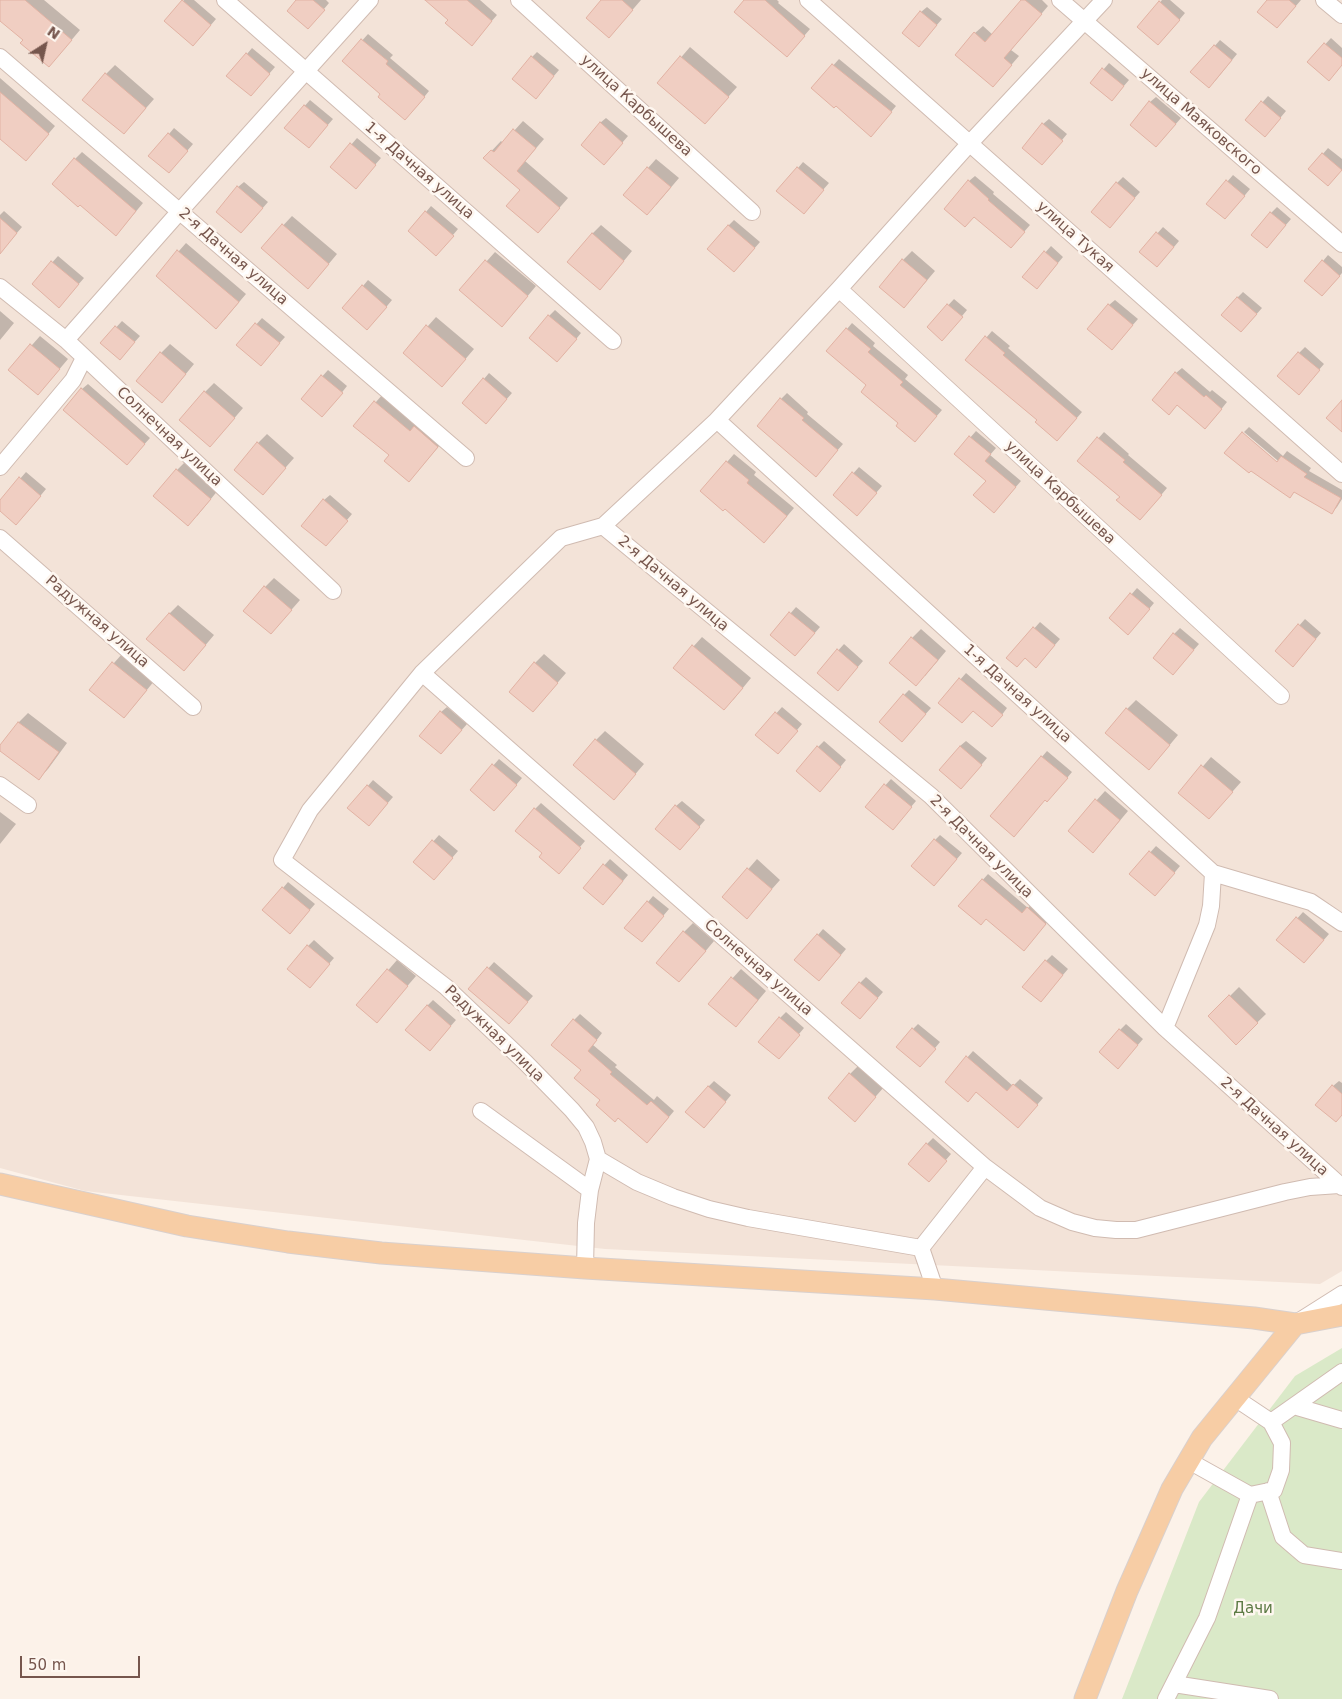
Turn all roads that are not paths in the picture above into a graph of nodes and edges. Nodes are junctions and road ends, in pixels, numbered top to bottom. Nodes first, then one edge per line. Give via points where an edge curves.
1 (225, 0) edge
2 (370, 0) edge
3 (519, 0) edge
4 (808, 0) edge
5 (1060, 0) edge
6 (1104, 0) edge
7 (1324, 0) edge
8 (1342, 15) edge
9 (1084, 21) junction
10 (0, 57) edge
11 (306, 71) junction
12 (970, 143) junction
13 (180, 211) junction
14 (752, 212) dead end
15 (1342, 244) edge
16 (0, 287) edge
17 (839, 289) junction
18 (66, 340) junction
19 (613, 342) dead end
20 (84, 358) junction
21 (717, 420) junction
22 (466, 458) dead end
23 (0, 466) edge
24 (1342, 474) edge
25 (603, 526) junction
26 (0, 538) edge
27 (333, 591) dead end
28 (422, 673) junction
29 (1281, 696) dead end
30 (193, 707) dead end
31 (0, 785) edge
32 (28, 804) dead end
33 (1213, 873) junction
34 (1342, 923) edge
35 (1165, 1028) junction
36 (481, 1111) dead end
37 (598, 1159) junction
38 (985, 1167) junction
39 (0, 1184) edge
40 (1340, 1186) edge
41 (590, 1190) junction
42 (921, 1248) junction
43 (585, 1268) junction
44 (935, 1289) junction
45 (1342, 1294) edge
46 (1342, 1315) edge
47 (1295, 1324) junction
48 (1342, 1372) edge
49 (1235, 1398) junction
50 (1294, 1406) junction
51 (1342, 1420) edge
52 (1271, 1422) junction
53 (1189, 1461) junction
54 (1268, 1491) junction
55 (1250, 1495) junction
56 (1342, 1561) edge
57 (1174, 1684) junction
58 (1085, 1699) edge
59 (1166, 1699) edge
60 (1270, 1699) edge

1 - 11 street, 1-я Дачная улица
2 - 11 street
3 - 14 street, улица Карбышева
4 - 12 street, улица Тукая
5 - 9 street, улица Маяковского
6 - 9 street
7 - 8 street
9 - 12 street
9 - 15 street, улица Маяковского
10 - 13 street, 2-я Дачная улица
11 - 13 street
11 - 19 street, 1-я Дачная улица
12 - 17 street
12 - 24 street, улица Тукая
13 - 18 street
13 - 22 street, 2-я Дачная улица
16 - 18 street, Солнечная улица
17 - 21 street
17 - 29 street, улица Карбышева
18 - 20 street, Солнечная улица
20 - 23 street via 73,380
20 - 27 street, Солнечная улица
21 - 25 street
21 - 33 street, 1-я Дачная улица
25 - 28 street via 561,538
25 - 35 street, 2-я Дачная улица via 931,796
26 - 30 street, Радужная улица
28 - 37 street, Радужная улица via 310,810 282,860 468,1008 572,1110 586,1127
28 - 38 street, Солнечная улица
31 - 32 street
33 - 34 street, 1-я Дачная улица via 1311,902
33 - 35 street via 1207,925
35 - 40 street, 2-я Дачная улица
36 - 41 street
37 - 41 street
37 - 42 street via 638,1182 709,1209
38 - 40 street, Солнечная улица via 1040,1208 1072,1222 1116,1230 1136,1230 1310,1187
38 - 42 street
39 - 43 main road via 187,1226 288,1242 381,1253
41 - 43 street
42 - 44 street
43 - 44 main road
44 - 47 main road
45 - 47 street
46 - 47 main road
47 - 49 main road
48 - 50 street
49 - 52 street
49 - 53 main road via 1202,1438
50 - 51 street
50 - 52 street
52 - 54 street via 1282,1443 1281,1470 1274,1490
53 - 55 street
53 - 58 main road via 1172,1489 1149,1540
54 - 55 street
54 - 56 street via 1283,1537 1304,1555
55 - 57 street via 1207,1618
57 - 59 street
57 - 60 street

